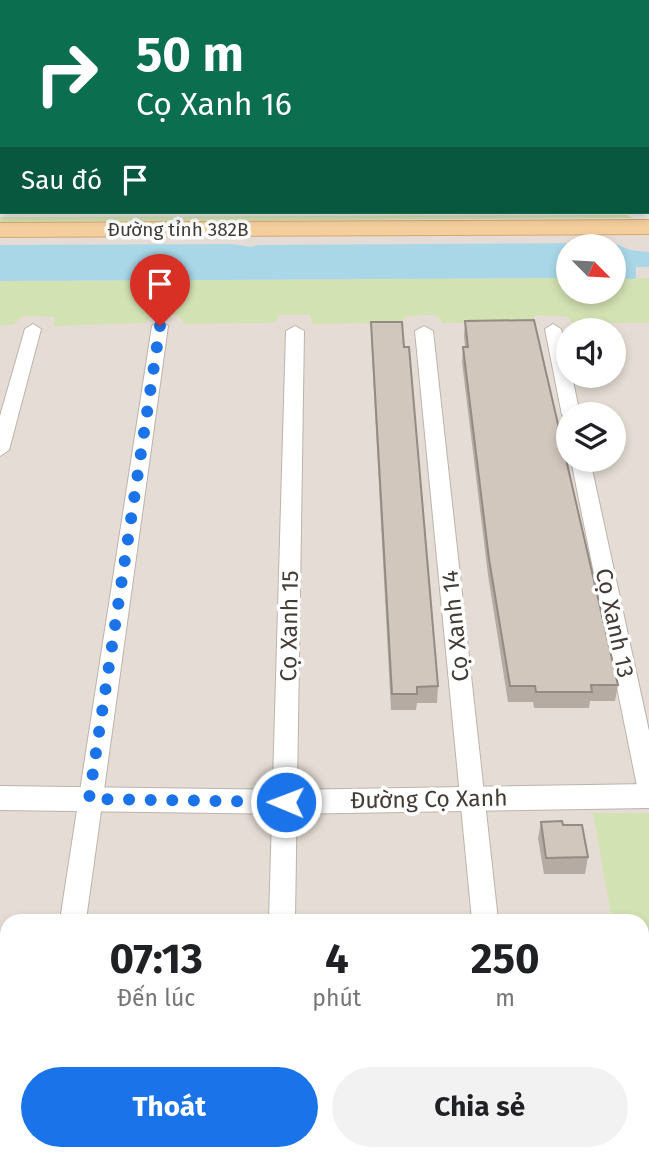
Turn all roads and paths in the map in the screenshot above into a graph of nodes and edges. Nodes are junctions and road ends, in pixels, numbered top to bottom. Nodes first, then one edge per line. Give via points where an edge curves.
1 (649, 227) edge
2 (0, 230) edge
3 (160, 326) dead end
4 (553, 328) dead end
5 (33, 329) dead end
6 (295, 331) dead end
7 (424, 331) dead end
8 (568, 402) edge
9 (0, 450) edge
10 (583, 472) edge
11 (649, 786) edge
12 (649, 796) edge
13 (473, 797) junction
14 (0, 798) edge
15 (89, 799) junction
16 (286, 802) junction
17 (74, 914) edge
18 (282, 914) edge
19 (484, 914) edge

1 - 2 main road, Đường tỉnh 382B
3 - 15 street
4 - 8 street
5 - 9 street
6 - 16 street, Cọ Xanh 15
7 - 13 street, Cọ Xanh 14
10 - 11 street, Cọ Xanh 13
12 - 13 street, Đường Cọ Xanh
13 - 16 street, Đường Cọ Xanh
13 - 19 street, Cọ Xanh 14
14 - 15 street, Đường Cọ Xanh
15 - 16 street, Đường Cọ Xanh
15 - 17 street
16 - 18 street, Cọ Xanh 15

